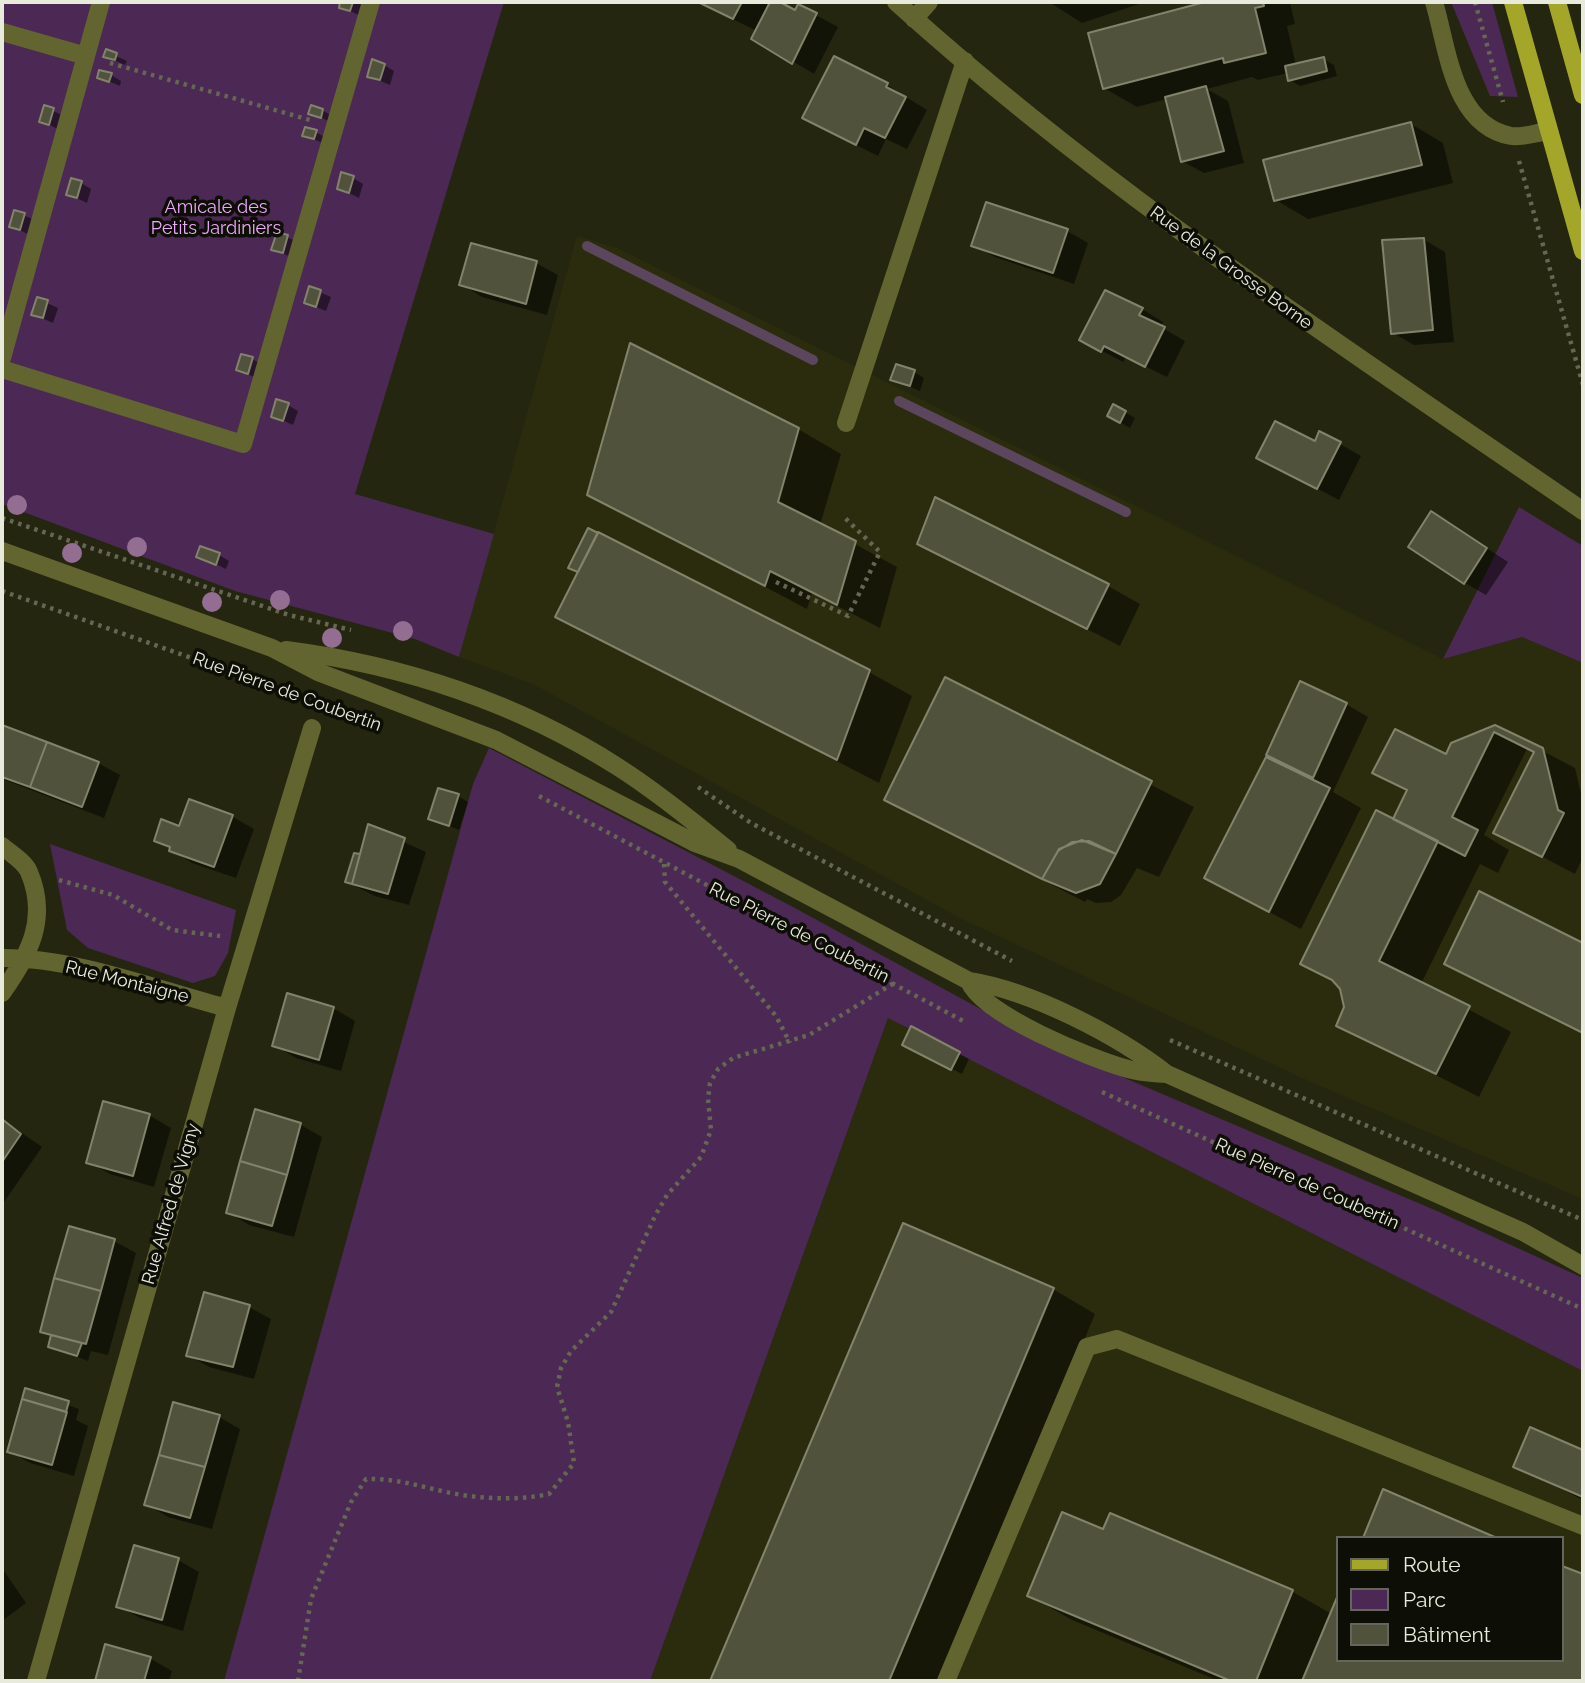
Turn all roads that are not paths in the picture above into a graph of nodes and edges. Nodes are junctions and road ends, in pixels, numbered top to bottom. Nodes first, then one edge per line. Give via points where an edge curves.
1 (101, 2) edge
2 (371, 2) edge
3 (896, 2) edge
4 (929, 2) edge
5 (1434, 2) edge
6 (1513, 2) edge
7 (1557, 2) edge
8 (914, 19) junction
9 (2, 32) edge
10 (86, 57) junction
11 (965, 61) junction
12 (1583, 95) edge
13 (1549, 131) junction
14 (1583, 251) edge
15 (2, 358) edge
16 (2, 369) edge
17 (846, 423) dead end
18 (1583, 511) edge
19 (2, 551) edge
20 (272, 648) junction
21 (312, 728) dead end
22 (2, 846) edge
23 (739, 859) junction
24 (2, 958) edge
25 (26, 958) junction
26 (969, 981) junction
27 (2, 993) edge
28 (227, 1008) junction
29 (1167, 1074) junction
30 (1523, 1232) junction
31 (1583, 1251) edge
32 (1583, 1266) edge
33 (1583, 1526) edge
34 (36, 1681) edge
35 (946, 1681) edge

1 - 10 street
2 - 16 street via 243,444
3 - 8 street, Rue de la Grosse Borne
4 - 8 street
5 - 13 street via 1458,87 1472,115 1513,136
6 - 13 main road
7 - 12 main road
8 - 11 street, Rue de la Grosse Borne
9 - 10 street
10 - 15 street
11 - 17 street
11 - 18 street, Rue de la Grosse Borne via 1067,148 1271,299
13 - 14 main road
19 - 20 street, Rue Pierre de Coubertin
20 - 23 street, Rue Pierre de Coubertin via 318,672 496,740 695,843
20 - 23 street, Rue Pierre de Coubertin via 387,667 501,706 616,766
21 - 28 street, Rue Alfred de Vigny
22 - 25 street via 29,870 38,916
23 - 26 street, Rue Pierre de Coubertin
24 - 25 street, Rue Montaigne
25 - 27 street
25 - 28 street, Rue Montaigne
26 - 29 street, Rue Pierre de Coubertin via 995,985 1077,1020 1134,1048
26 - 29 street, Rue Pierre de Coubertin via 972,991 989,1004 1065,1045 1132,1070
28 - 34 street, Rue Alfred de Vigny
29 - 30 street, Rue Pierre de Coubertin
30 - 31 street, Rue Pierre de Coubertin
30 - 32 street, Rue Pierre de Coubertin
33 - 35 street via 1117,1339 1087,1347

